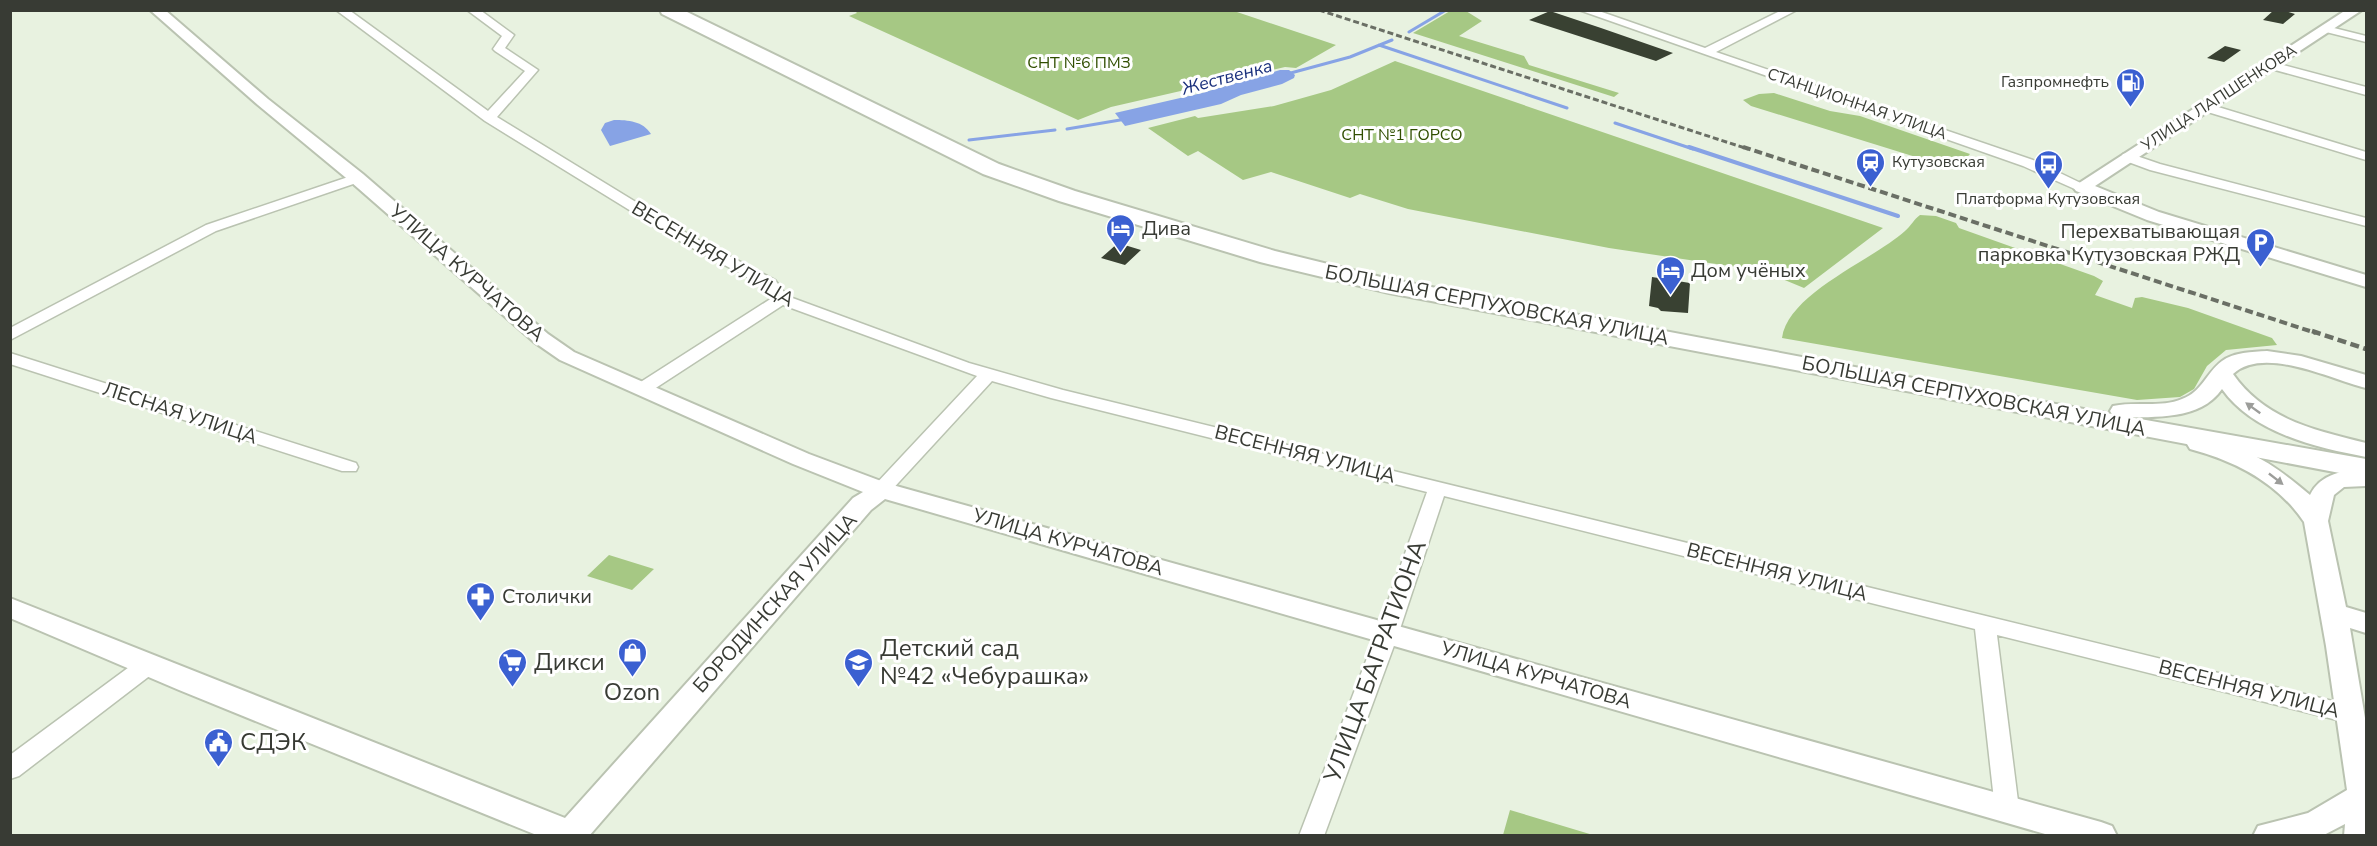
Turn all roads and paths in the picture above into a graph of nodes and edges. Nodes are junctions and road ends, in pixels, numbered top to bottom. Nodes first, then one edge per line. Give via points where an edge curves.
1 (156, 10) edge
2 (341, 10) edge
3 (472, 10) edge
4 (668, 10) edge
5 (683, 10) edge
6 (1584, 10) edge
7 (1792, 10) edge
8 (2356, 10) edge
9 (2326, 29) junction
10 (2367, 39) edge
11 (1706, 52) junction
12 (2268, 65) junction
13 (2367, 91) edge
14 (2205, 107) junction
15 (489, 118) junction
16 (2367, 156) edge
17 (2128, 157) junction
18 (357, 178) junction
19 (2082, 187) junction
20 (2367, 222) edge
21 (2367, 281) edge
22 (781, 299) junction
23 (10, 335) edge
24 (10, 358) edge
25 (2223, 374) junction
26 (988, 375) junction
27 (2367, 382) edge
28 (642, 389) junction
29 (2122, 418) junction
30 (2367, 451) edge
31 (349, 467) dead end
32 (2367, 469) edge
33 (2367, 478) edge
34 (1438, 487) junction
35 (881, 490) junction
36 (2316, 521) junction
37 (10, 607) edge
38 (2332, 613) junction
39 (2367, 623) edge
40 (1985, 624) junction
41 (1388, 632) junction
42 (148, 665) junction
43 (2349, 714) junction
44 (10, 769) edge
45 (2363, 795) junction
46 (2007, 809) junction
47 (569, 835) edge
48 (1311, 836) edge
49 (2101, 836) edge
50 (2269, 836) edge
51 (2360, 836) edge

1 - 18 street, УЛИЦА КУРЧАТОВА
2 - 15 street, ВЕСЕННЯЯ УЛИЦА
3 - 15 street via 507,34 499,49 532,70
4 - 29 main road, БОЛЬШАЯ СЕРПУХОВСКАЯ УЛИЦА via 991,169 1268,257 1389,286
5 - 29 main road, БОЛЬШАЯ СЕРПУХОВСКАЯ УЛИЦА via 1008,168 1273,250 1418,284
6 - 11 street, СТАНЦИОННАЯ УЛИЦА
7 - 11 street
8 - 9 street, УЛИЦА ЛАПШЕНКОВА
9 - 10 street
9 - 12 street, УЛИЦА ЛАПШЕНКОВА
11 - 19 street, СТАНЦИОННАЯ УЛИЦА via 2028,163
12 - 13 street
12 - 14 street, УЛИЦА ЛАПШЕНКОВА
14 - 16 street
14 - 17 street, УЛИЦА ЛАПШЕНКОВА
15 - 22 street, ВЕСЕННЯЯ УЛИЦА via 688,240 770,283
17 - 19 street, УЛИЦА ЛАПШЕНКОВА
17 - 20 street
18 - 23 street via 211,228
18 - 28 street, УЛИЦА КУРЧАТОВА via 531,332 567,356
19 - 21 street, СТАНЦИОННАЯ УЛИЦА via 2153,216
22 - 26 street, ВЕСЕННЯЯ УЛИЦА
22 - 28 street
24 - 31 street, ЛЕСНАЯ УЛИЦА
25 - 27 street via 2226,367 2237,361 2286,359
25 - 29 street via 2197,402
30 -> 25 street via 2267,417 2238,396
26 - 34 street, ВЕСЕННЯЯ УЛИЦА
26 - 35 street, БОРОДИНСКАЯ УЛИЦА
28 - 35 street, УЛИЦА КУРЧАТОВА
29 - 30 main road, БОЛЬШАЯ СЕРПУХОВСКАЯ УЛИЦА
29 - 32 main road, БОЛЬШАЯ СЕРПУХОВСКАЯ УЛИЦА
29 -> 36 street via 2224,450 2267,471 2303,502
33 - 36 street via 2333,481 2323,489 2317,502
34 - 40 street, ВЕСЕННЯЯ УЛИЦА
34 - 41 street, УЛИЦА БАГРАТИОНА
35 - 41 street, УЛИЦА КУРЧАТОВА
35 - 47 street, БОРОДИНСКАЯ УЛИЦА via 862,504
36 - 38 street
37 - 42 street
38 - 39 street
38 - 43 street
40 - 43 street, ВЕСЕННЯЯ УЛИЦА
40 - 46 street
41 - 46 street, УЛИЦА КУРЧАТОВА
41 - 48 street, УЛИЦА БАГРАТИОНА
42 - 44 street
42 - 47 street
43 - 45 street
45 - 50 street via 2335,817 2302,830
45 - 51 street
46 - 49 street, УЛИЦА КУРЧАТОВА

